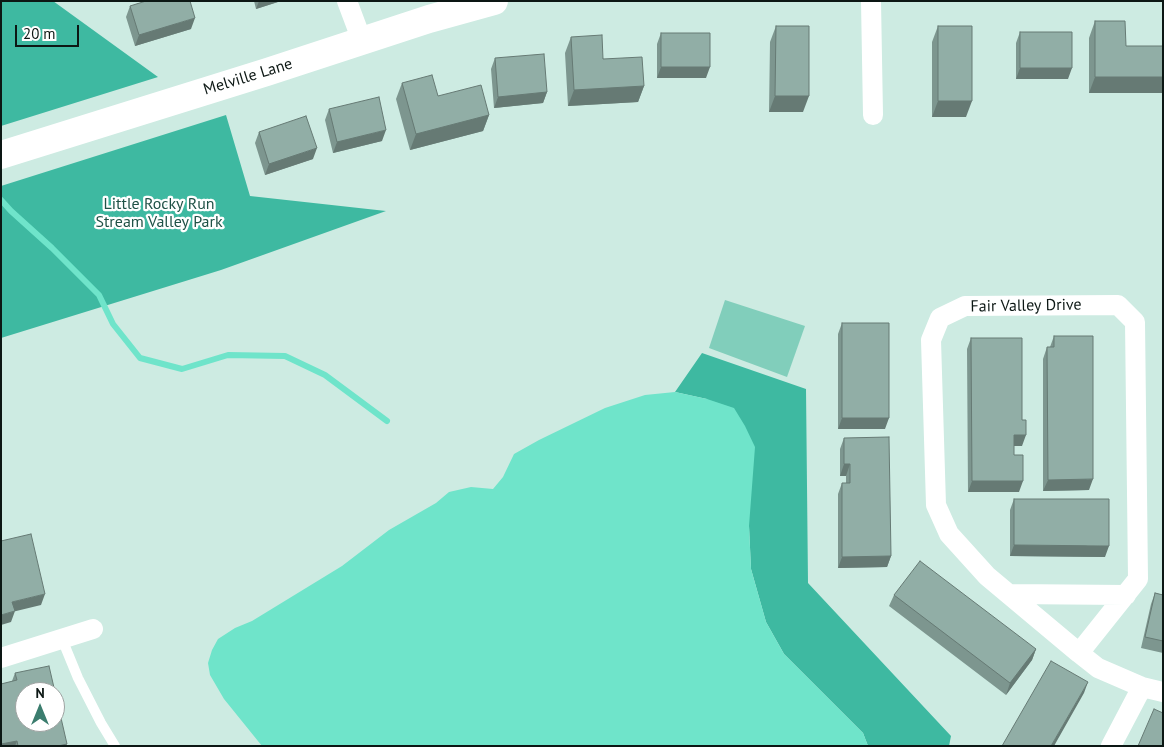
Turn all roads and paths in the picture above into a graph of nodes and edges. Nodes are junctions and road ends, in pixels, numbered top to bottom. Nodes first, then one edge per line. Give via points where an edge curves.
1 (346, 1) edge
2 (494, 1) edge
3 (871, 1) edge
4 (362, 41) junction
5 (873, 115) dead end
6 (1, 155) edge
7 (1009, 594) junction
8 (1126, 595) junction
9 (93, 629) dead end
10 (62, 639) junction
11 (1079, 653) junction
12 (1, 658) edge
13 (1142, 687) junction
14 (1163, 692) edge
15 (115, 746) edge
16 (1111, 746) edge

1 - 4 street
2 - 4 street, Melville Lane
3 - 5 street
4 - 6 street, Melville Lane
7 - 8 street
7 - 8 street, Fair Valley Drive via 987,576 949,534 936,505 932,340 940,318 965,306 1118,304 1135,322 1138,579
7 - 11 street, Fair Valley Drive
8 - 11 street, Fair Valley Drive
9 - 10 street
10 - 12 street
10 - 15 lane via 78,678
11 - 13 street, Fair Valley Drive via 1098,668
13 - 14 street, Fair Valley Drive
13 - 16 street

